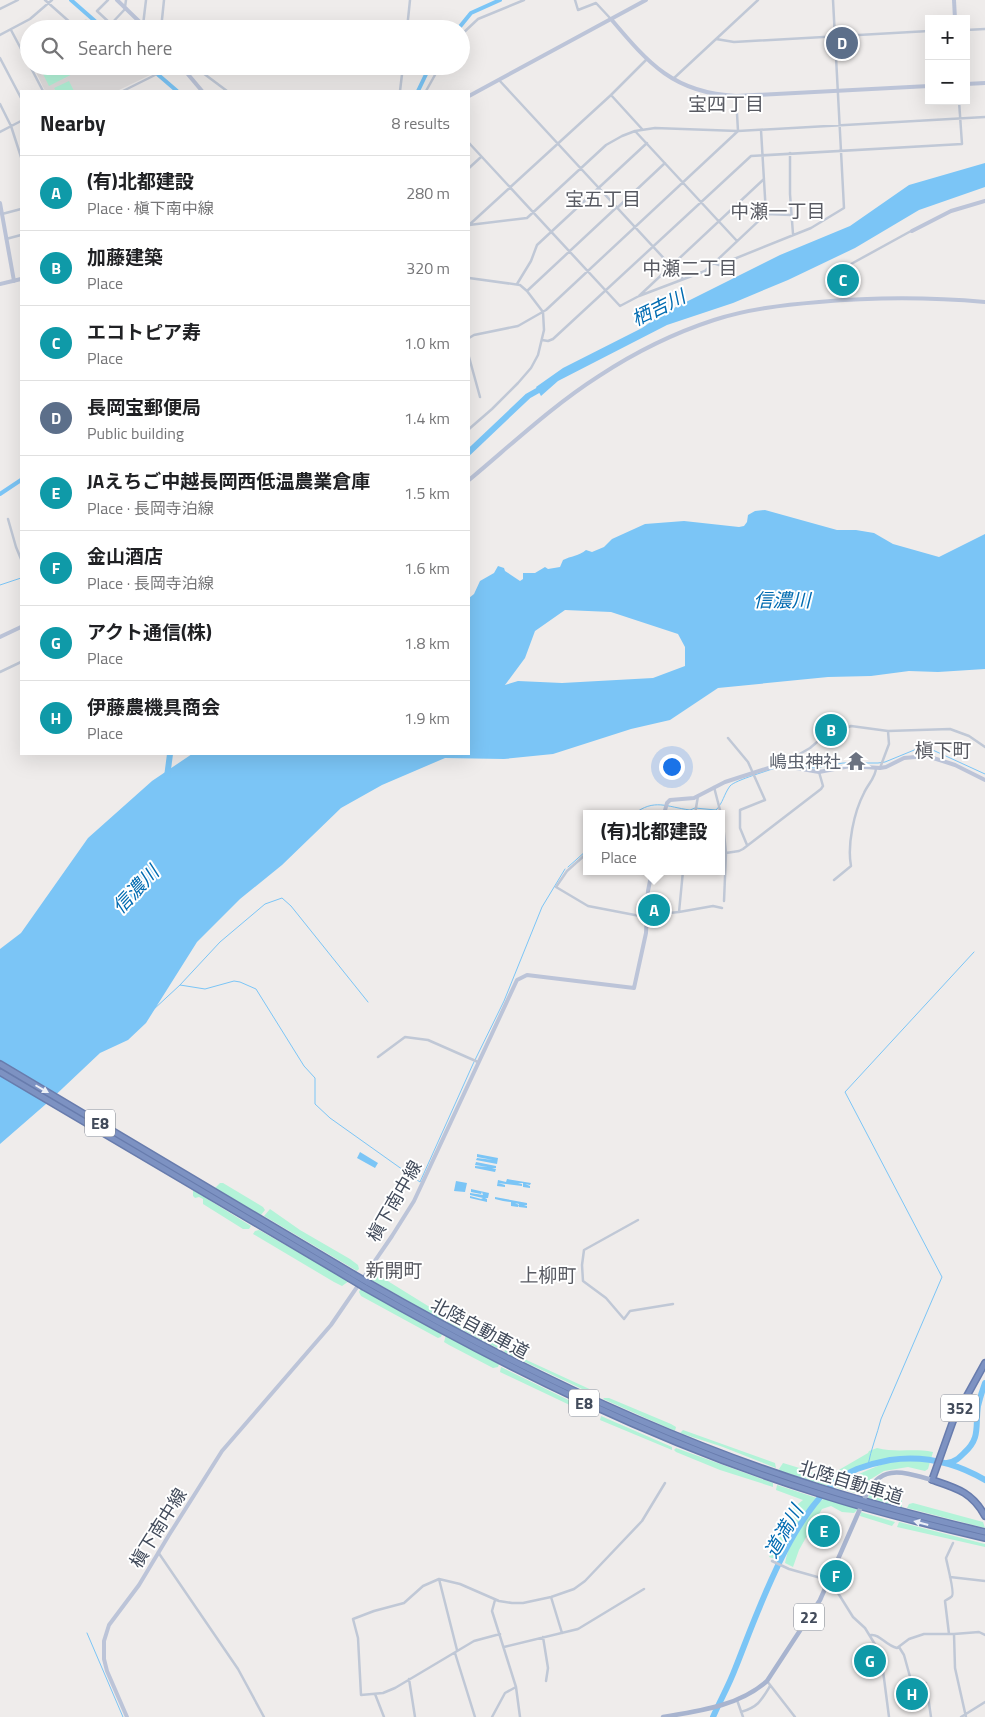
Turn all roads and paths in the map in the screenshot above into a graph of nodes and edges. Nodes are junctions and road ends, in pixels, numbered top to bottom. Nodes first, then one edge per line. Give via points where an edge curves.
1 (18, 0) edge
2 (46, 0) edge
3 (52, 0) edge
4 (108, 0) edge
5 (118, 0) edge
6 (126, 0) edge
7 (146, 0) edge
8 (164, 0) edge
9 (410, 0) edge
10 (524, 0) edge
11 (575, 0) edge
12 (646, 0) edge
13 (758, 0) edge
14 (833, 0) edge
15 (954, 0) edge
16 (49, 3) junction
17 (0, 7) edge
18 (125, 8) junction
19 (955, 15) edge
20 (611, 19) junction
21 (27, 20) edge
22 (68, 20) edge
23 (107, 20) edge
24 (114, 20) edge
25 (138, 20) edge
26 (144, 20) edge
27 (162, 20) edge
28 (408, 20) edge
29 (20, 24) edge
30 (470, 27) edge
31 (11, 29) junction
32 (985, 29) edge
33 (970, 30) edge
34 (925, 31) edge
35 (0, 35) edge
36 (835, 37) junction
37 (716, 39) junction
38 (20, 46) edge
39 (0, 58) edge
40 (647, 59) junction
41 (34, 75) edge
42 (156, 75) edge
43 (189, 75) edge
44 (206, 75) edge
45 (402, 75) edge
46 (435, 75) edge
47 (672, 79) junction
48 (498, 80) junction
49 (985, 83) edge
50 (970, 84) edge
51 (925, 86) edge
52 (42, 90) edge
53 (125, 90) edge
54 (201, 90) edge
55 (226, 90) edge
56 (400, 90) edge
57 (427, 90) edge
58 (838, 90) junction
59 (470, 95) edge
60 (611, 95) junction
61 (20, 96) edge
62 (736, 96) junction
63 (0, 104) edge
64 (959, 105) edge
65 (985, 117) edge
66 (960, 119) junction
67 (20, 122) edge
68 (11, 126) junction
69 (839, 126) junction
70 (643, 129) junction
71 (761, 130) junction
72 (635, 131) junction
73 (738, 131) junction
74 (0, 132) edge
75 (647, 143) junction
76 (470, 144) edge
77 (557, 144) junction
78 (841, 150) junction
79 (20, 154) edge
80 (790, 154) junction
81 (762, 155) junction
82 (481, 157) junction
83 (665, 163) junction
84 (470, 167) edge
85 (580, 169) junction
86 (764, 179) junction
87 (683, 183) junction
88 (510, 188) junction
89 (599, 188) junction
90 (985, 201) edge
91 (701, 202) junction
92 (0, 203) edge
93 (617, 208) junction
94 (20, 209) edge
95 (533, 213) junction
96 (2, 214) junction
97 (766, 214) junction
98 (791, 215) junction
99 (719, 222) junction
100 (470, 225) edge
101 (470, 226) edge
102 (635, 228) junction
103 (912, 231) joint
104 (551, 232) junction
105 (20, 235) edge
106 (793, 235) junction
107 (6, 239) junction
108 (737, 241) junction
109 (653, 246) junction
110 (569, 252) junction
111 (713, 264) junction
112 (851, 264) dead end
113 (671, 266) junction
114 (588, 271) junction
115 (470, 278) edge
116 (20, 279) edge
117 (683, 279) junction
118 (14, 280) junction
119 (0, 284) edge
120 (517, 284) junction
121 (605, 290) junction
122 (527, 291) junction
123 (639, 296) junction
124 (985, 302) edge
125 (543, 312) junction
126 (470, 337) edge
127 (542, 340) junction
128 (470, 361) edge
129 (480, 397) dead end
130 (470, 428) edge
131 (470, 479) edge
132 (8, 519) dead end
133 (20, 556) edge
134 (20, 627) edge
135 (0, 637) edge
136 (20, 662) edge
137 (0, 672) edge
138 (888, 731) junction
139 (728, 738) dead end
140 (985, 747) edge
141 (784, 763) junction
142 (878, 768) junction
143 (819, 772) junction
144 (752, 773) junction
145 (985, 780) edge
146 (714, 787) junction
147 (698, 796) junction
148 (665, 810) edge
149 (696, 810) edge
150 (720, 810) edge
151 (725, 845) edge
152 (747, 845) junction
153 (726, 853) junction
154 (583, 857) edge
155 (651, 875) edge
156 (683, 875) edge
157 (834, 880) dead end
158 (724, 901) dead end
159 (722, 908) dead end
160 (680, 912) junction
161 (647, 916) junction
162 (378, 1057) dead end
163 (478, 1062) junction
164 (0, 1064) edge
165 (0, 1072) edge
166 (197, 1185) junction
167 (638, 1220) dead end
168 (673, 1304) dead end
169 (985, 1362) edge
170 (932, 1480) junction
171 (665, 1483) dead end
172 (818, 1491) junction
173 (865, 1497) dead end
174 (860, 1508) dead end
175 (985, 1516) edge
176 (985, 1532) edge
177 (985, 1538) edge
178 (953, 1543) dead end
179 (158, 1552) junction
180 (772, 1561) dead end
181 (950, 1577) junction
182 (440, 1580) junction
183 (985, 1581) edge
184 (829, 1582) junction
185 (644, 1589) dead end
186 (551, 1597) junction
187 (494, 1600) junction
188 (562, 1633) junction
189 (500, 1634) junction
190 (948, 1634) junction
191 (954, 1634) junction
192 (870, 1635) junction
193 (985, 1635) edge
194 (543, 1638) junction
195 (504, 1646) junction
196 (899, 1647) junction
197 (456, 1652) junction
198 (409, 1679) junction
199 (546, 1681) dead end
200 (768, 1683) junction
201 (516, 1687) junction
202 (375, 1694) junction
203 (737, 1700) junction
204 (985, 1702) edge
205 (741, 1712) junction
206 (966, 1716) edge
207 (127, 1717) edge
208 (264, 1717) edge
209 (384, 1717) edge
210 (415, 1717) edge
211 (475, 1717) edge
212 (492, 1717) edge
213 (520, 1717) edge
214 (663, 1717) edge
215 (743, 1717) edge
216 (795, 1717) edge
217 (889, 1717) edge
218 (932, 1717) edge
219 (961, 1717) edge

1 - 17 street
2 - 16 street
3 - 16 street
4 - 23 street via 97,10
5 - 18 main road
6 - 18 street
7 - 26 street
8 - 27 street
9 - 28 street
10 - 30 street via 478,19
11 - 20 street via 578,10 596,3
12 - 20 main road
13 - 37 street
14 - 36 street
15 - 19 main road
16 - 21 street
16 - 22 street
18 - 24 street
18 - 25 main road
20 - 40 main road
20 - 48 main road
29 - 31 street
31 - 35 street
31 - 38 street
32 - 33 street
34 - 36 street
36 - 37 street via 734,42
36 - 58 street
37 - 47 street
39 - 61 street
40 - 47 main road
40 - 60 street
41 - 52 street
42 - 53 street
43 - 54 main road
44 - 55 street
45 - 56 street
46 - 57 street
47 - 62 main road via 708,93
48 - 59 main road
48 - 77 street
49 - 50 main road
51 - 58 main road
58 - 62 main road
58 - 69 street
60 - 70 street
60 - 77 street
62 - 73 street
63 - 68 street
64 - 66 street
65 - 66 street
66 - 69 street
66 - 78 street via 962,144
67 - 68 street
68 - 74 street
68 - 79 street
69 - 71 street
69 - 78 street
70 - 72 street
70 - 73 street
71 - 73 street
71 - 81 street
72 - 75 street
72 - 85 street via 606,145
73 - 87 street
75 - 83 street
75 - 89 street
76 - 82 street
77 - 85 street
77 - 88 street
78 - 80 street
78 - 106 street via 844,208
80 - 81 street
80 - 98 street
81 - 86 street
81 - 91 street via 749,157
82 - 84 street
82 - 88 street
83 - 87 street
83 - 93 street
85 - 89 street
85 - 95 street
86 - 97 street
86 - 99 street
87 - 91 street
87 - 102 street
88 - 95 street
88 - 100 street
89 - 93 street
89 - 104 street
90 - 103 main road via 951,211
91 - 99 street
91 - 109 street
92 - 96 main road
93 - 102 street
93 - 110 street
94 - 96 street
95 - 101 street via 527,218
95 - 104 street
96 - 107 main road
97 - 98 street
97 - 108 street
98 - 106 street
99 - 108 street
99 - 113 street
102 - 109 street
102 - 114 street
103 - 112 street
104 - 110 street
104 - 120 street via 537,245
105 - 107 street
106 - 111 street via 723,264
107 - 118 main road
108 - 111 street
109 - 113 street
109 - 121 street
110 - 114 street
110 - 122 street
111 - 117 street via 705,271
113 - 117 street
113 - 123 street
114 - 121 street
114 - 125 street
115 - 120 street
116 - 118 main road
117 - 123 street
118 - 119 main road
120 - 122 street
121 - 123 street via 620,306
121 - 127 street via 553,339
122 - 125 street
124 - 131 main road via 917,298 836,300 762,308 708,322 652,346 599,376
125 - 126 street via 518,326
125 - 127 street
127 - 130 street via 531,368
128 - 129 street
132 - 133 street
134 - 135 main road
136 - 137 street
138 - 140 street via 950,729
138 - 141 street via 848,727 823,737
138 - 142 street via 889,744
139 - 144 street via 747,760
141 - 143 main road
141 - 144 main road
142 - 143 main road via 850,766
142 - 145 main road via 904,758 928,756
142 - 157 street via 857,809 849,850 851,866
143 - 152 street via 823,786
144 - 146 main road
144 - 152 street via 765,800 740,810 740,828
146 - 147 main road
146 - 150 street
147 - 148 main road via 670,800
147 - 149 street
151 - 153 street
152 - 153 street via 739,851
153 - 158 street
154 - 161 street via 556,887 595,908
155 - 161 main road, 槇下南中線
156 - 160 street
159 - 160 street via 714,906
160 - 161 street
161 - 163 main road, 槇下南中線 via 634,988 527,975 520,977
162 - 163 street via 405,1037 428,1040
163 - 179 main road, 槇下南中線 via 414,1201 392,1236 331,1325 222,1451
164 -> 166 highway, 北陸自動車道 / E8
165 - 166 highway, 北陸自動車道 / E8
166 - 172 highway, 北陸自動車道 / E8, bridge via 481,1352 674,1441
167 - 168 street via 586,1248 583,1252 583,1281 606,1298 624,1319 630,1311
169 - 170 highway, 352 via 953,1421
170 - 173 main road via 905,1473 889,1473 875,1481
170 - 175 highway via 966,1493
171 - 186 street via 642,1521 593,1572 574,1589
172 - 176 highway, 北陸自動車道 / E8
177 -> 172 highway, 北陸自動車道 / E8 via 917,1522
174 - 184 main road, 22
178 - 181 street via 946,1555
179 - 207 main road, 槇下南中線 via 110,1625 104,1641 107,1671
179 - 208 street via 238,1669
180 - 184 street
181 - 183 street
181 - 190 street via 953,1595 945,1601
182 - 187 street via 460,1584
182 - 197 street
182 - 202 street via 424,1586 404,1604 353,1619 358,1638 361,1695
184 - 192 street
184 - 200 main road, 22
185 - 188 street via 578,1629
186 - 187 street via 518,1603
186 - 188 street
187 - 189 street via 492,1611
188 - 194 street
189 - 195 street
189 - 197 street via 479,1639
190 - 191 street
190 - 196 street via 924,1634 908,1639
191 - 193 street via 979,1632
191 - 206 street via 955,1668
192 - 196 street via 878,1636 889,1646
192 - 217 street via 880,1655
194 - 195 street
194 - 199 street via 548,1668
195 - 201 street
196 - 218 street via 912,1684 926,1683
197 - 198 street
197 - 211 street
198 - 202 street via 395,1688
198 - 210 street
200 - 203 main road, 22
200 - 205 street via 759,1704
200 - 216 street
201 - 212 street via 505,1693
201 - 213 street
202 - 209 street
203 - 205 street
203 - 214 main road, 22
204 - 206 street
205 - 215 street
206 - 219 street

